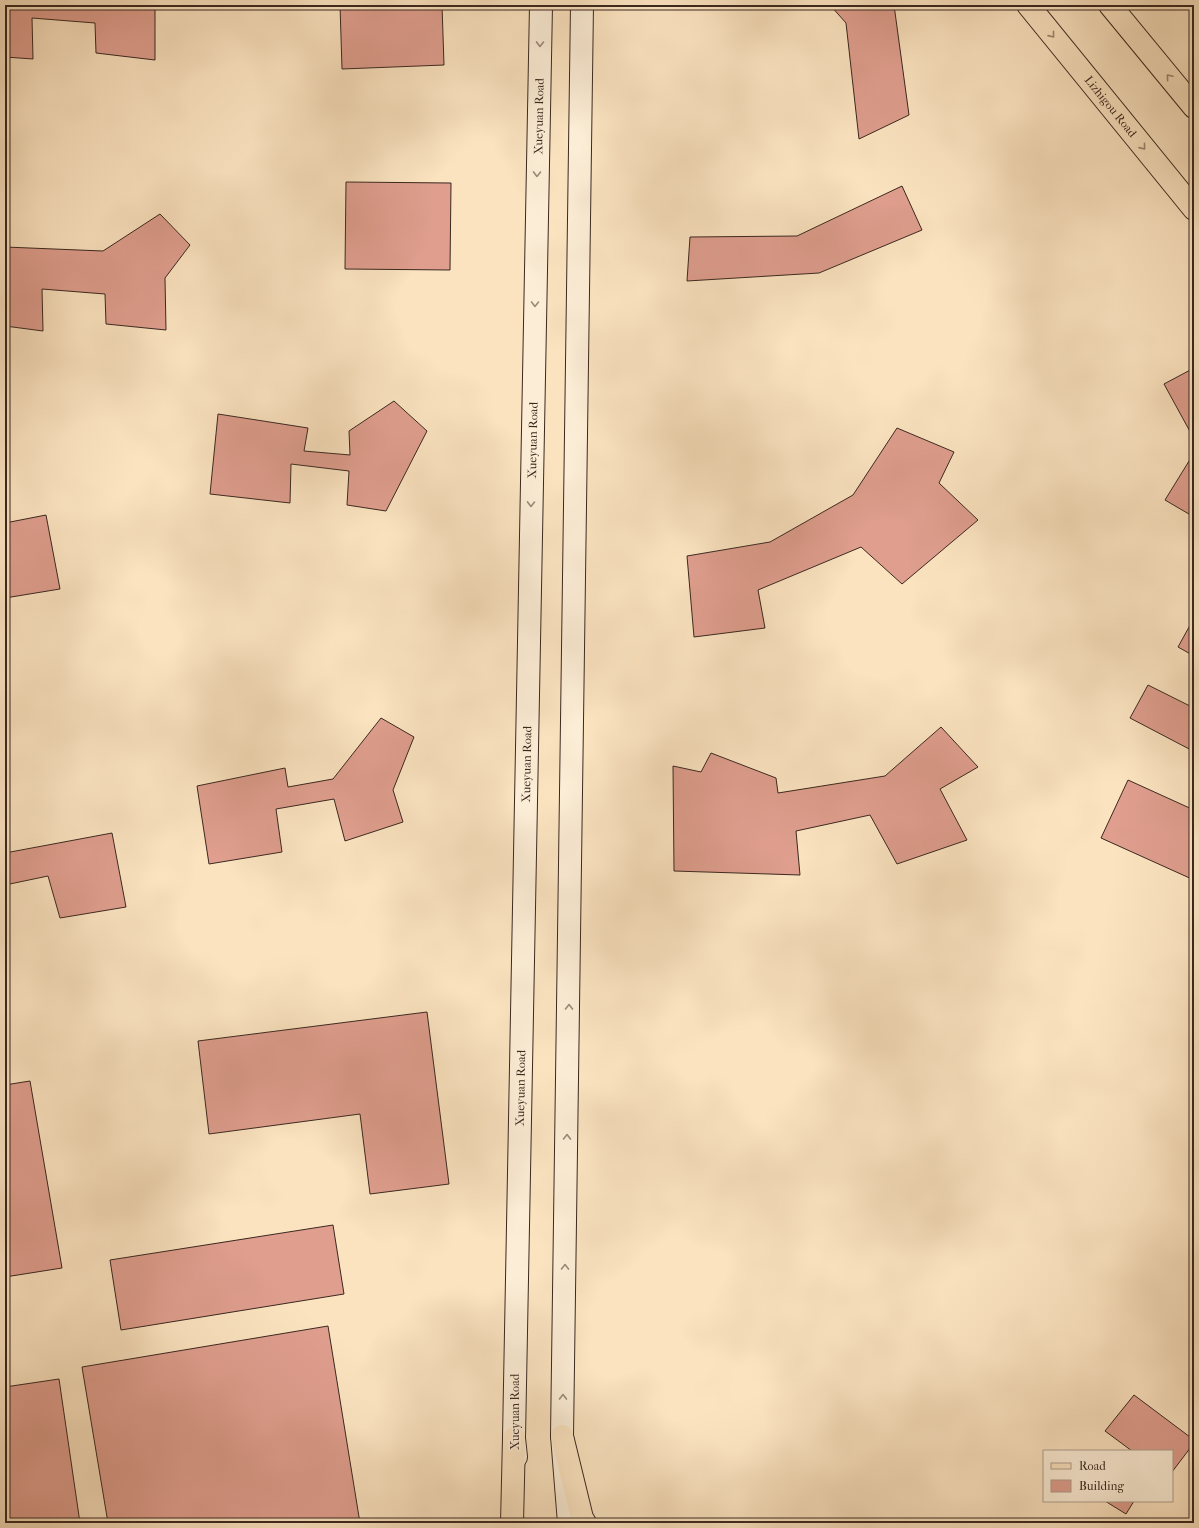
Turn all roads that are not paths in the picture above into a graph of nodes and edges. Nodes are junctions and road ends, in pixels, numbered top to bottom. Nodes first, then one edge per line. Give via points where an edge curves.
1 (540, 5) edge
2 (582, 5) edge
3 (1028, 5) edge
4 (1110, 5) edge
5 (1194, 107) edge
6 (1194, 209) edge
7 (562, 1436) junction
8 (514, 1438) junction
9 (512, 1523) edge
10 (522, 1523) edge
11 (569, 1523) edge
12 (585, 1523) edge

1 -> 8 main road, Xueyuan Road
7 -> 2 main road
3 -> 6 main road, Lizhigou Road
5 -> 4 main road
7 - 11 main road
7 - 12 main road
8 - 9 main road
8 - 10 main road, Xueyuan Road

